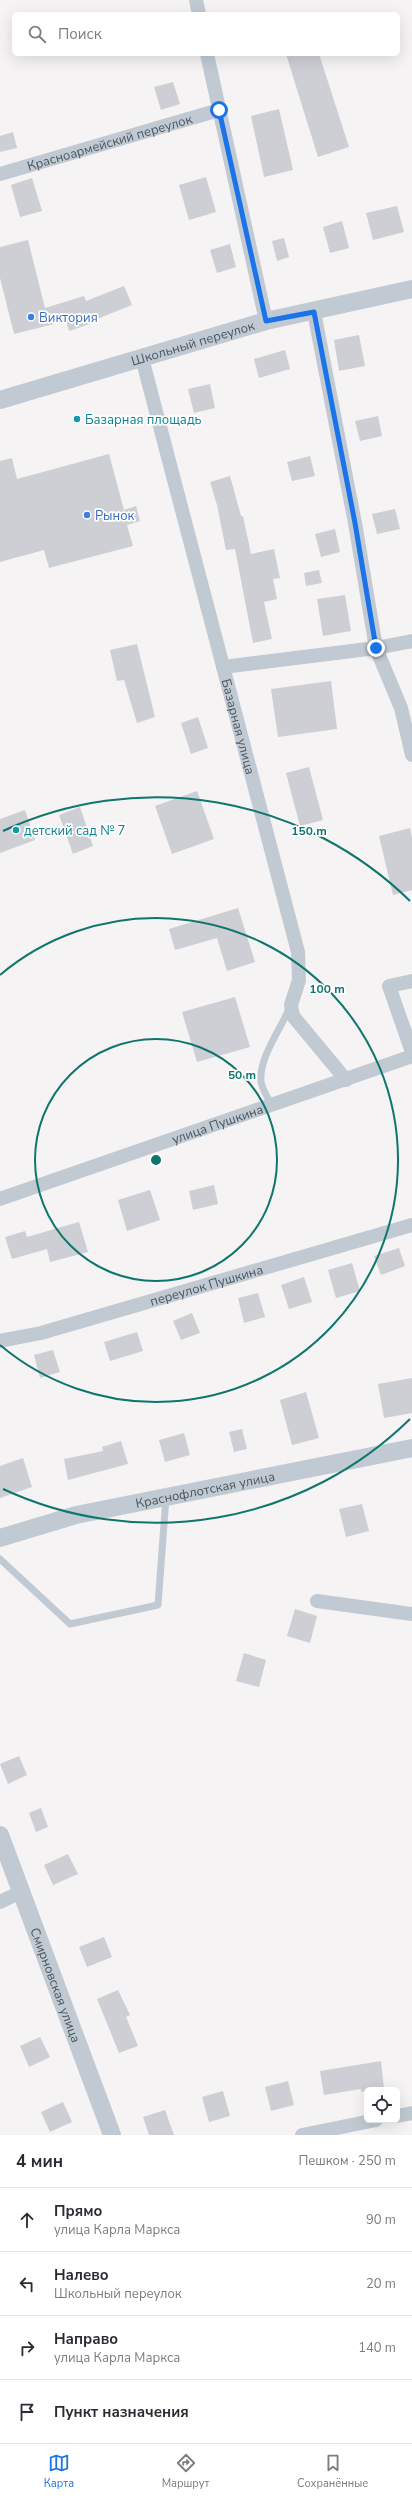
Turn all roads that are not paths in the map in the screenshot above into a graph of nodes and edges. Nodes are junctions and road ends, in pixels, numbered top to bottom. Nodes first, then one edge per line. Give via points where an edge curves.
1 (196, 0) edge
2 (199, 12) edge
3 (207, 56) edge
4 (219, 110) junction
5 (0, 174) edge
6 (412, 289) edge
7 (314, 312) junction
8 (266, 321) junction
9 (142, 358) junction
10 (0, 400) edge
11 (412, 641) edge
12 (376, 648) junction
13 (223, 667) junction
14 (412, 755) edge
15 (412, 980) edge
16 (291, 1006) junction
17 (412, 1052) edge
18 (412, 1056) edge
19 (346, 1080) junction
20 (272, 1106) junction
21 (0, 1199) edge
22 (412, 1226) edge
23 (0, 1341) edge
24 (412, 1448) edge
25 (166, 1496) junction
26 (0, 1538) edge
27 (0, 1559) edge
28 (317, 1601) dead end
29 (412, 1614) edge
30 (0, 1835) edge
31 (23, 1891) junction
32 (0, 1902) edge
33 (412, 2113) edge
34 (400, 2115) edge
35 (364, 2122) edge
36 (112, 2135) edge
37 (302, 2135) edge

1 - 2 street
3 - 4 street
4 - 5 street, Красноармейский переулок
4 - 8 street
6 - 7 street, Школьный переулок
7 - 8 street, Школьный переулок
7 - 12 street via 355,523
8 - 9 street, Школьный переулок
9 - 10 street, Школьный переулок
9 - 13 street, Базарная улица
11 - 12 street
12 - 13 street
12 - 14 street via 401,708
13 - 16 street, Базарная улица via 298,952 299,980
15 - 17 street via 389,986
16 - 19 street via 294,1016
16 - 20 lane via 280,1032 266,1053 260,1081
18 - 19 street, улица Пушкина
19 - 20 street, улица Пушкина
20 - 21 street, улица Пушкина
22 - 23 street, переулок Пушкина via 42,1333
24 - 25 street, Краснофлотская улица
25 - 26 street, Краснофлотская улица via 76,1514
25 - 27 lane via 158,1605 70,1624
28 - 29 street
30 - 31 street, Смирновская улица
31 - 32 street
31 - 36 street, Смирновская улица
33 - 34 street
35 - 37 street

